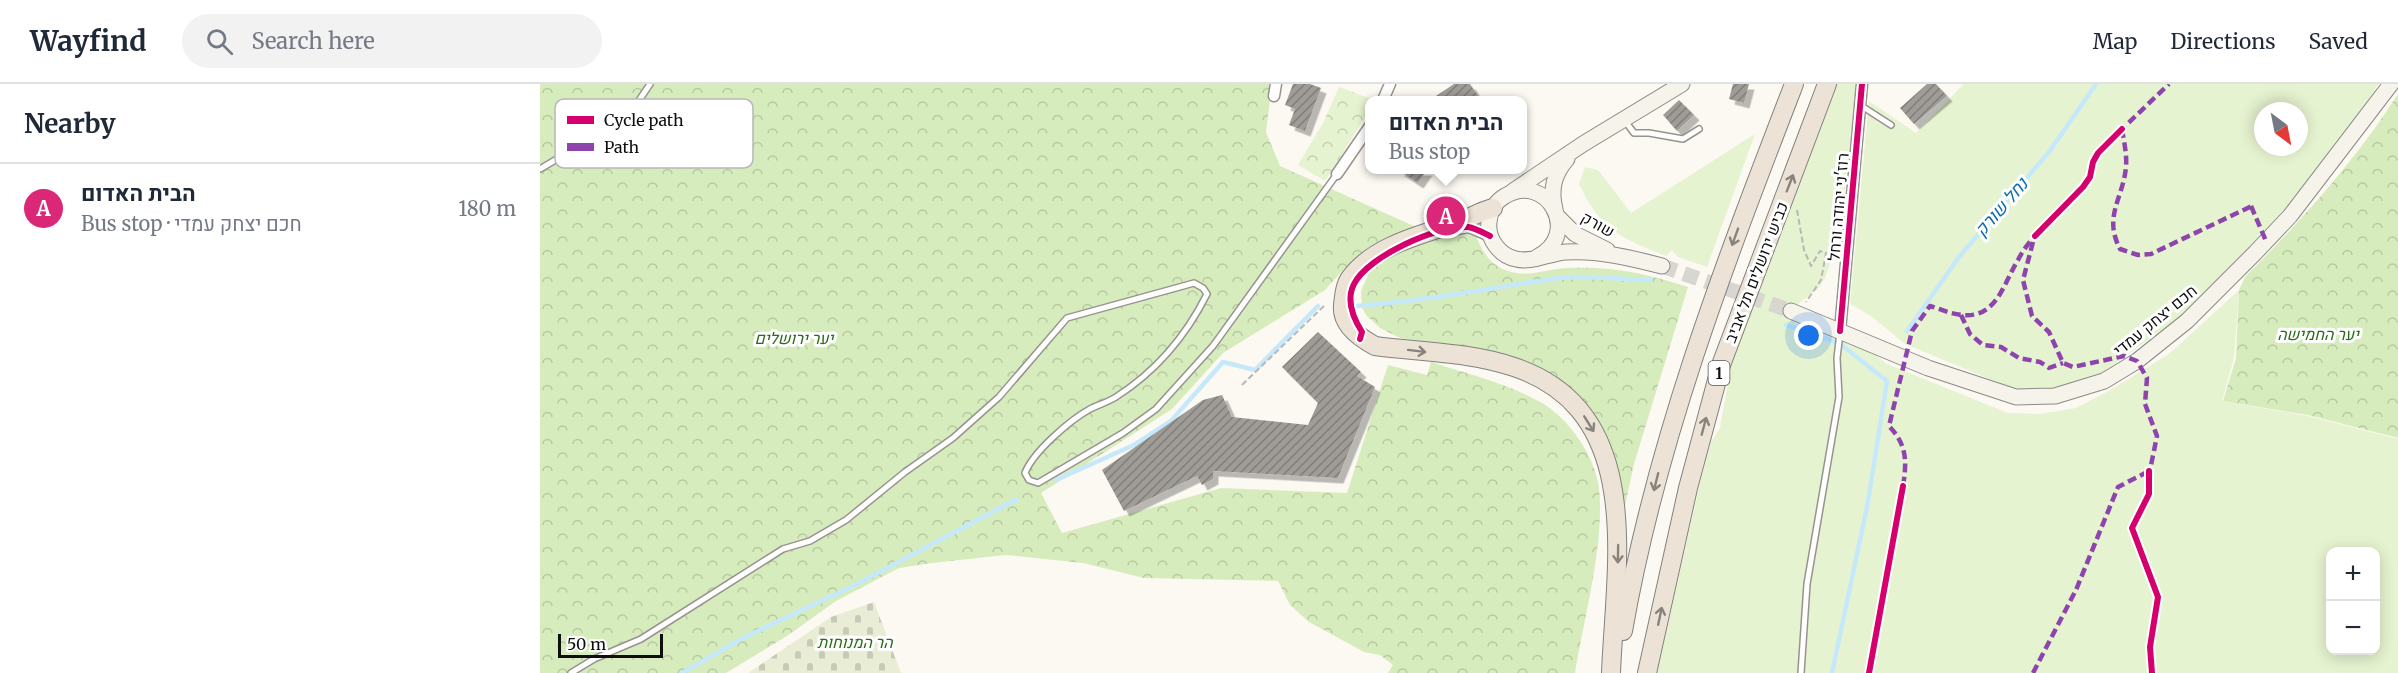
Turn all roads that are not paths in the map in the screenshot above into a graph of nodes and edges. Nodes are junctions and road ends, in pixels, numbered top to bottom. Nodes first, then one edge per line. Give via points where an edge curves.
1 (650, 84) edge
2 (1276, 84) edge
3 (1683, 84) edge
4 (1794, 84) edge
5 (1827, 84) edge
6 (1862, 84) edge
7 (2391, 84) edge
8 (1274, 96) dead end
9 (640, 99) edge
10 (1860, 105) junction
11 (1624, 120) junction
12 (1891, 125) dead end
13 (1699, 129) dead end
14 (1365, 133) edge
15 (1583, 144) junction
16 (555, 160) edge
17 (540, 169) edge
18 (1336, 174) joint
19 (1510, 193) junction
20 (1493, 208) junction
21 (1557, 214) junction
22 (1490, 236) junction
23 (1537, 257) junction
24 (1624, 257) junction
25 (1662, 266) tunnel mouth
26 (1794, 313) tunnel mouth
27 (1840, 332) junction
28 (1360, 339) junction
29 (571, 673) edge
30 (1611, 673) edge
31 (1616, 673) edge
32 (1647, 673) edge
33 (1801, 673) edge

1 - 9 lane
2 - 8 street
3 - 11 main road
4 -> 31 highway, כביש ירושלים תל אביב / 1 via 1668,433 1635,564
32 -> 5 highway, כביש ירושלים תל אביב / 1 via 1720,365
6 - 10 street, רוז'ני יהודה ורחל
7 - 27 main road, חכם יצחק עמדי via 2304,198 2255,254 2179,328 2104,381 2055,396 2016,397 1928,368
10 - 12 lane
10 - 27 street, רוז'ני יהודה ורחל
11 - 13 lane via 1634,133 1683,139
11 - 15 main road
14 - 18 street
15 - 19 main road
15 - 21 main road via 1556,176 1552,194
16 - 17 lane
18 - 29 lane via 1192,371 1156,409 1123,434 1038,483 1029,480 1025,473 1029,463 1058,434 1089,410 1115,398 1164,359 1201,305 1207,294 1203,288 1194,284 1164,290 1067,318 999,397 953,438 846,520 810,541 783,549 641,639
19 - 20 main road
19 - 21 main road via 1537,193 1546,198
20 - 22 main road via 1488,225
20 - 28 highway via 1402,241 1374,257 1348,283 1342,311
21 - 23 main road via 1556,238
21 - 24 main road, שורק via 1582,238
22 - 23 main road via 1506,256 1521,260
22 - 28 street via 1469,227 1436,232 1414,240 1369,267 1354,284 1350,303 1362,332
23 - 24 main road via 1574,252
24 - 25 main road
26 - 27 main road, חכם יצחק עמדי
27 - 33 lane via 1839,397 1807,584
28 -> 30 highway via 1374,346 1516,367 1561,391 1579,409 1604,452 1615,496 1618,555

